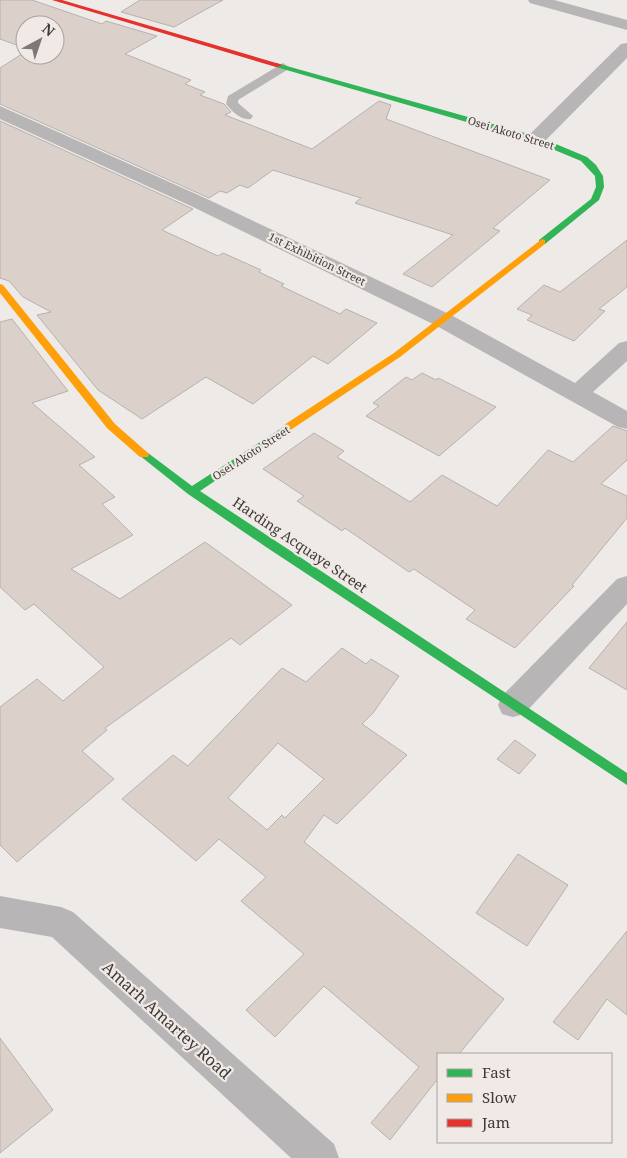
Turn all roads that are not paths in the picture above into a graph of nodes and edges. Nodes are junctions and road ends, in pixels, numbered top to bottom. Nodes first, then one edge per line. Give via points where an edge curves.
1 (55, 0) edge
2 (536, 0) edge
3 (627, 25) edge
4 (627, 48) edge
5 (283, 67) junction
6 (0, 112) edge
7 (247, 116) dead end
8 (536, 139) junction
9 (0, 287) edge
10 (443, 320) junction
11 (627, 348) edge
12 (577, 394) junction
13 (627, 421) edge
14 (192, 491) junction
15 (627, 586) edge
16 (513, 705) junction
17 (627, 780) edge
18 (0, 912) edge
19 (320, 1158) edge

1 - 5 street, Osei Akoto Street
2 - 3 street
4 - 8 street
5 - 7 lane via 232,99 232,104
5 - 8 street, Osei Akoto Street
6 - 10 street, 1st Exhibition Street via 198,202
8 - 10 street, Osei Akoto Street via 592,164 600,175 601,190 595,200
9 - 14 street, Harding Acquaye Street via 111,426
10 - 12 street, 1st Exhibition Street
10 - 14 street, Osei Akoto Street via 397,355
11 - 12 street
12 - 13 street, 1st Exhibition Street
14 - 16 street, Harding Acquaye Street
15 - 16 street
16 - 17 street, Harding Acquaye Street
18 - 19 street, Amarh Amartey Road via 62,923

